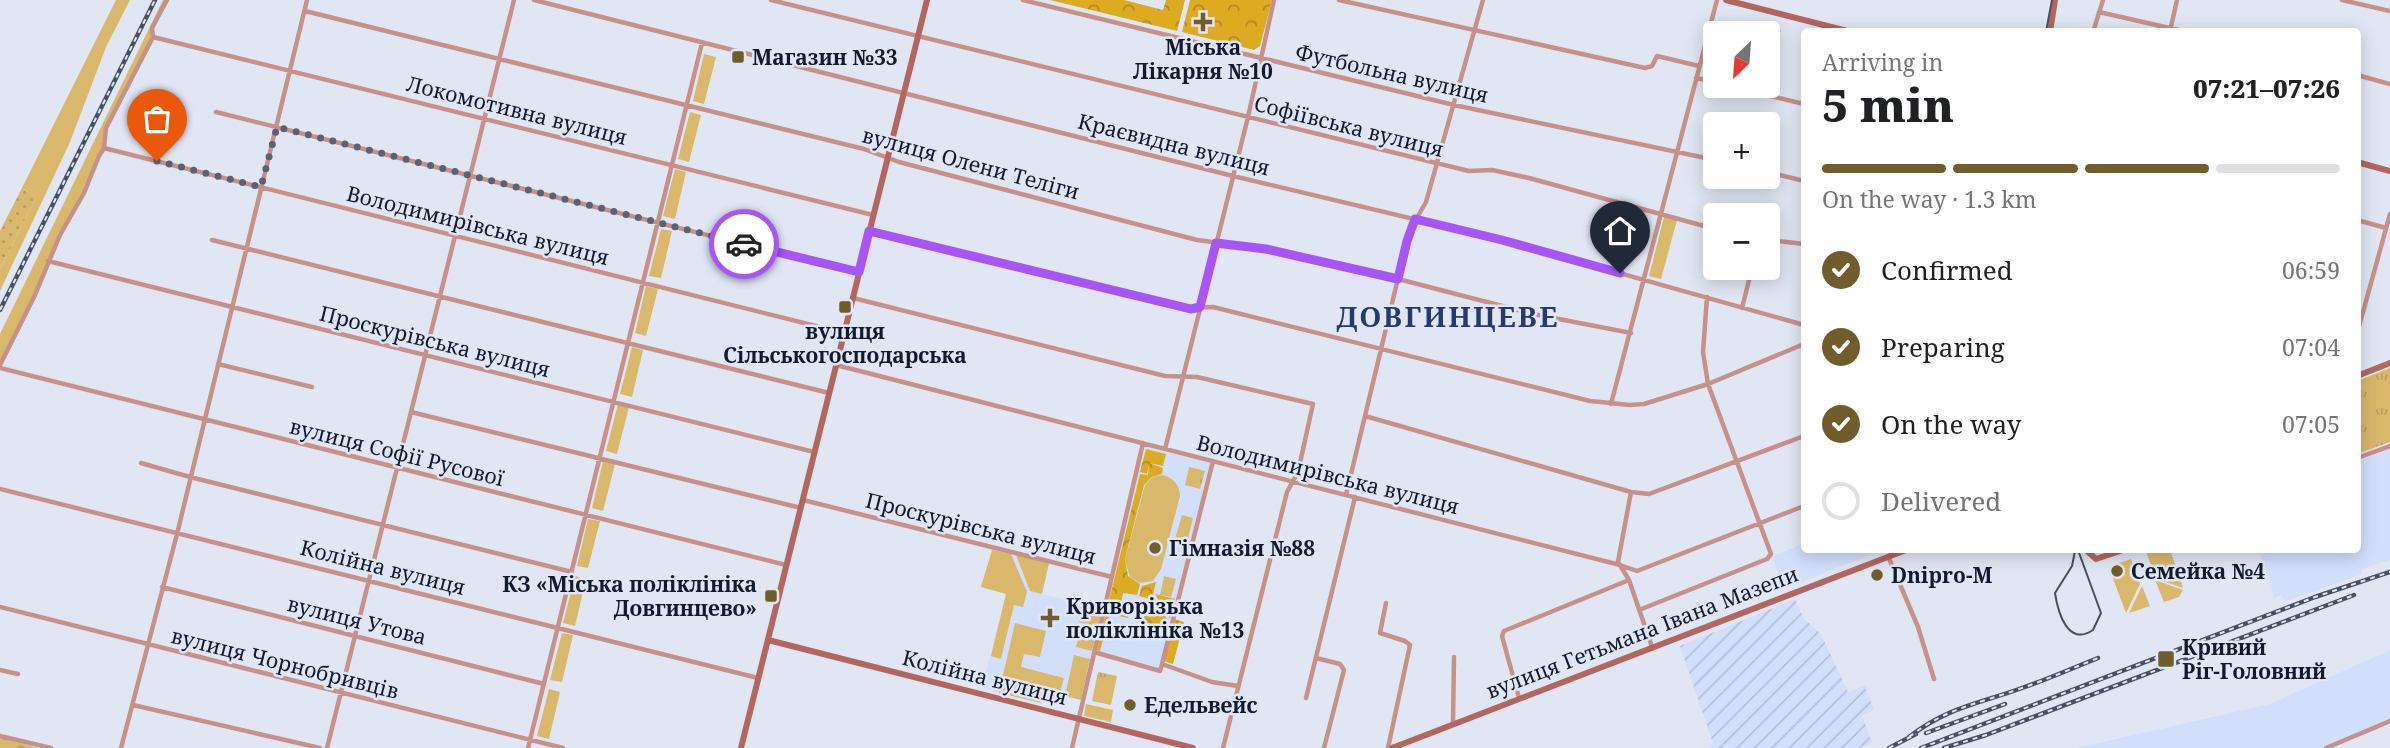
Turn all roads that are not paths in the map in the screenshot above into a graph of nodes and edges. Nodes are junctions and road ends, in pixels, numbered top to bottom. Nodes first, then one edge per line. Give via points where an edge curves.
1 (167, 0) edge
2 (307, 0) edge
3 (514, 0) edge
4 (534, 0) edge
5 (771, 0) edge
6 (927, 0) edge
7 (1023, 0) edge
8 (1274, 0) edge
9 (1339, 0) edge
10 (1483, 0) edge
11 (1717, 0) edge
12 (1726, 0) edge
13 (2055, 0) edge
14 (2103, 0) edge
15 (2177, 0) edge
16 (2342, 0) edge
17 (304, 11) junction
18 (2390, 11) edge
19 (2099, 12) junction
20 (2171, 27) junction
21 (1835, 28) edge
22 (2050, 28) edge
23 (2094, 28) edge
24 (2174, 28) edge
25 (1476, 30) junction
26 (153, 37) junction
27 (917, 37) junction
28 (702, 43) junction
29 (1259, 58) junction
30 (500, 60) junction
31 (1699, 66) junction
32 (290, 71) junction
33 (2361, 76) edge
34 (1696, 78) junction
35 (1703, 79) edge
36 (2390, 84) edge
37 (904, 93) junction
38 (1779, 98) edge
39 (1801, 103) edge
40 (1454, 104) junction
41 (687, 105) junction
42 (216, 112) dead end
43 (1248, 117) junction
44 (486, 119) junction
45 (277, 127) junction
46 (104, 148) junction
47 (1677, 152) junction
48 (888, 157) junction
49 (1703, 157) edge
50 (1437, 163) junction
51 (2361, 163) edge
52 (672, 165) junction
53 (2390, 171) edge
54 (1780, 175) edge
55 (472, 176) junction
56 (1233, 176) junction
57 (1801, 180) edge
58 (261, 187) junction
59 (1661, 214) junction
60 (2390, 214) edge
61 (873, 215) junction
62 (1415, 219) junction
63 (2361, 221) edge
64 (658, 222) junction
65 (1703, 226) edge
66 (2386, 228) junction
67 (869, 231) junction
68 (456, 236) junction
69 (212, 240) dead end
70 (1780, 241) edge
71 (1216, 243) junction
72 (1801, 244) edge
73 (246, 248) junction
74 (48, 261) junction
75 (859, 272) junction
76 (1398, 279) junction
77 (1644, 279) junction
78 (1749, 280) edge
79 (643, 283) junction
80 (440, 297) junction
81 (1707, 297) junction
82 (853, 298) junction
83 (232, 307) junction
84 (1200, 307) junction
85 (1742, 307) junction
86 (2361, 319) edge
87 (1801, 324) edge
88 (844, 333) junction
89 (1631, 333) junction
90 (628, 343) junction
91 (1801, 345) edge
92 (1381, 349) junction
93 (426, 355) junction
94 (2390, 363) edge
95 (218, 364) junction
96 (836, 365) junction
97 (0, 366) edge
98 (2361, 374) edge
99 (1183, 377) junction
100 (1708, 384) junction
101 (312, 387) dead end
102 (829, 393) junction
103 (614, 401) junction
104 (1611, 404) junction
105 (411, 412) junction
106 (1365, 416) junction
107 (204, 421) junction
108 (1801, 437) edge
109 (1143, 443) junction
110 (2390, 446) edge
111 (1165, 449) junction
112 (814, 452) junction
113 (2361, 457) edge
114 (600, 459) junction
115 (1213, 461) junction
116 (1737, 462) junction
117 (142, 463) dead end
118 (398, 468) junction
119 (190, 478) junction
120 (1294, 482) junction
121 (0, 489) edge
122 (1631, 492) junction
123 (1346, 495) junction
124 (1355, 497) junction
125 (803, 500) junction
126 (1801, 507) edge
127 (800, 508) junction
128 (586, 515) junction
129 (1760, 523) junction
130 (383, 524) junction
131 (177, 534) junction
132 (1897, 553) edge
133 (2089, 553) edge
134 (2114, 553) edge
135 (1888, 556) junction
136 (786, 565) junction
137 (1620, 565) junction
138 (572, 572) junction
139 (1111, 577) junction
140 (1629, 580) junction
141 (369, 581) junction
142 (162, 587) junction
143 (1386, 603) dead end
144 (0, 607) edge
145 (1639, 610) junction
146 (558, 628) junction
147 (355, 636) junction
148 (768, 640) junction
149 (148, 644) junction
150 (1652, 647) junction
151 (1094, 652) junction
152 (1454, 657) dead end
153 (1316, 658) junction
154 (1162, 664) junction
155 (0, 670) edge
156 (18, 674) dead end
157 (758, 678) junction
158 (1934, 679) dead end
159 (544, 684) junction
160 (1238, 686) junction
161 (341, 693) junction
162 (1306, 698) dead end
163 (1519, 698) junction
164 (133, 705) junction
165 (1079, 718) junction
166 (2390, 721) edge
167 (1453, 722) junction
168 (0, 736) edge
169 (530, 740) junction
170 (51, 748) edge
171 (121, 748) edge
172 (320, 748) edge
173 (327, 748) edge
174 (528, 748) edge
175 (563, 748) edge
176 (741, 748) edge
177 (1072, 748) edge
178 (1193, 748) edge
179 (1223, 748) edge
180 (1324, 748) edge
181 (1390, 748) edge
182 (2326, 748) edge

1 - 26 street via 152,28
2 - 17 street
3 - 30 street
4 - 28 street, Краєвидна вулиця
5 - 27 street, Софіївська вулиця
6 - 27 street
7 - 29 street, Футбольна вулиця
8 - 29 street
9 - 25 street
10 - 25 street
11 - 31 street
12 - 21 street
13 - 22 street
14 - 19 street
15 - 20 street
16 - 18 street
17 - 30 street, вулиця Олени Теліги
17 - 32 street
19 - 20 street
19 - 23 street
20 - 24 street
25 - 31 street via 1646,68 1657,56
25 - 40 street
26 - 32 street, Локомотивна вулиця
26 - 46 street via 106,128
27 - 37 street
27 - 43 street, Софіївська вулиця
28 - 37 street, Краєвидна вулиця
28 - 41 street
29 - 40 street, Футбольна вулиця
29 - 43 street
30 - 41 street, вулиця Олени Теліги
30 - 44 street
31 - 34 street
32 - 44 street, Локомотивна вулиця
32 - 45 street
33 - 36 street
34 - 35 street
34 - 47 street
37 - 48 street
37 - 56 street, Краєвидна вулиця
38 - 39 street
40 - 47 street, Футбольна вулиця
40 - 50 street
41 - 48 street, вулиця Олени Теліги
41 - 52 street
42 - 45 street
43 - 50 street, Софіївська вулиця
43 - 56 street
44 - 52 street, Локомотивна вулиця
44 - 55 street
45 - 55 street
45 - 58 street
46 - 58 street, Володимирівська вулиця
46 - 74 street
47 - 49 street, Футбольна вулиця
47 - 59 street
48 - 61 street
48 - 71 street, вулиця Олени Теліги
50 - 59 street, Софіївська вулиця via 1469,172 1492,170 1529,178
50 - 62 street via 1426,202
51 - 53 street
52 - 61 street, Локомотивна вулиця
52 - 64 street
54 - 57 street
55 - 64 street
55 - 68 street
56 - 62 street, Краєвидна вулиця
56 - 71 street
58 - 68 street, Володимирівська вулиця
58 - 73 street
59 - 65 street, Софіївська вулиця
59 - 77 street
60 - 66 street
61 - 67 street
62 - 76 street
62 - 77 street, Краєвидна вулиця
63 - 66 street
64 - 75 street
64 - 79 street
66 - 86 street
67 - 75 street
67 - 84 street via 1183,308
68 - 79 street, Володимирівська вулиця
68 - 80 street
69 - 73 street
70 - 72 street
71 - 76 street, вулиця Олени Теліги via 1266,249
71 - 84 street
73 - 80 street
73 - 83 street
74 - 83 street, Проскурівська вулиця
74 - 97 street
75 - 82 street
76 - 89 street, вулиця Олени Теліги via 1533,314
76 - 92 street
77 - 81 street, Краєвидна вулиця
77 - 89 street
78 - 85 street
79 - 88 street, Володимирівська вулиця
79 - 90 street
80 - 90 street
80 - 93 street
81 - 85 street, Краєвидна вулиця
81 - 100 street via 1703,352
82 - 88 street
82 - 99 street
83 - 93 street, Проскурівська вулиця
83 - 95 street
84 - 92 street
84 - 99 street
85 - 87 street, Краєвидна вулиця
88 - 96 street
89 - 104 street
90 - 102 street
90 - 103 street
91 - 100 street
92 - 104 street
92 - 106 street
93 - 103 street, Проскурівська вулиця
93 - 105 street
94 - 98 street
95 - 101 street
95 - 107 street
96 - 102 street
96 - 109 street, Володимирівська вулиця
97 - 107 street, вулиця Софії Русової
99 - 111 street
99 - 120 street via 1313,404
100 - 104 street via 1644,404
100 - 116 street
102 - 112 street
103 - 112 street, Проскурівська вулиця
103 - 114 street
105 - 114 street
105 - 118 street
106 - 122 street
106 - 123 street
107 - 118 street, вулиця Софії Русової
107 - 119 street
108 - 116 street
109 - 111 street, Володимирівська вулиця
109 - 139 street
110 - 113 street
111 - 115 street, Володимирівська вулиця
112 - 125 street
114 - 127 street
114 - 128 street
115 - 120 street, Володимирівська вулиця
115 - 154 street
116 - 122 street via 1649,494
116 - 129 street
117 - 119 street
118 - 128 street, вулиця Софії Русової
118 - 130 street
119 - 130 street
119 - 131 street
120 - 123 street, Володимирівська вулиця
120 - 160 street via 1287,492
121 - 131 street, Колійна вулиця
122 - 137 street
123 - 124 street, Володимирівська вулиця
124 - 137 street, Володимирівська вулиця
124 - 153 street
125 - 127 street
125 - 139 street, Проскурівська вулиця
126 - 129 street, Володимирівська вулиця
127 - 136 street
128 - 136 street, вулиця Софії Русової
128 - 138 street
129 - 137 street, Володимирівська вулиця via 1637,571
129 - 145 street via 1770,557
130 - 138 street
130 - 141 street
131 - 141 street, Колійна вулиця
131 - 142 street
132 - 135 street, вулиця Гетьмана Івана Мазепи
133 - 134 street via 2096,559
135 - 150 street, вулиця Гетьмана Івана Мазепи
135 - 158 street
136 - 148 street
137 - 140 street
138 - 146 street
139 - 151 street
140 - 145 street
140 - 163 street via 1504,631
141 - 146 street, Колійна вулиця
141 - 147 street
142 - 147 street, вулиця Утова
142 - 149 street
143 - 181 street via 1380,634 1410,645
144 - 149 street, вулиця Чорнобривців
145 - 150 street
146 - 157 street, Колійна вулиця
146 - 159 street
147 - 159 street, вулиця Утова
147 - 161 street
148 - 157 street
148 - 165 street, Колійна вулиця
149 - 161 street, вулиця Чорнобривців
149 - 164 street
150 - 163 street, вулиця Гетьмана Івана Мазепи
151 - 154 street via 1160,671
151 - 165 street
152 - 167 street
153 - 162 street
153 - 180 street via 1340,664 1344,670
154 - 160 street
155 - 156 street
157 - 176 street
159 - 169 street
160 - 179 street
161 - 169 street, вулиця Чорнобривців
161 - 173 street
163 - 167 street, вулиця Гетьмана Івана Мазепи
164 - 171 street
164 - 172 street
165 - 177 street
165 - 178 street, Колійна вулиця
166 - 182 street
167 - 181 street, вулиця Гетьмана Івана Мазепи
168 - 170 street
169 - 174 street
169 - 175 street, вулиця Чорнобривців

